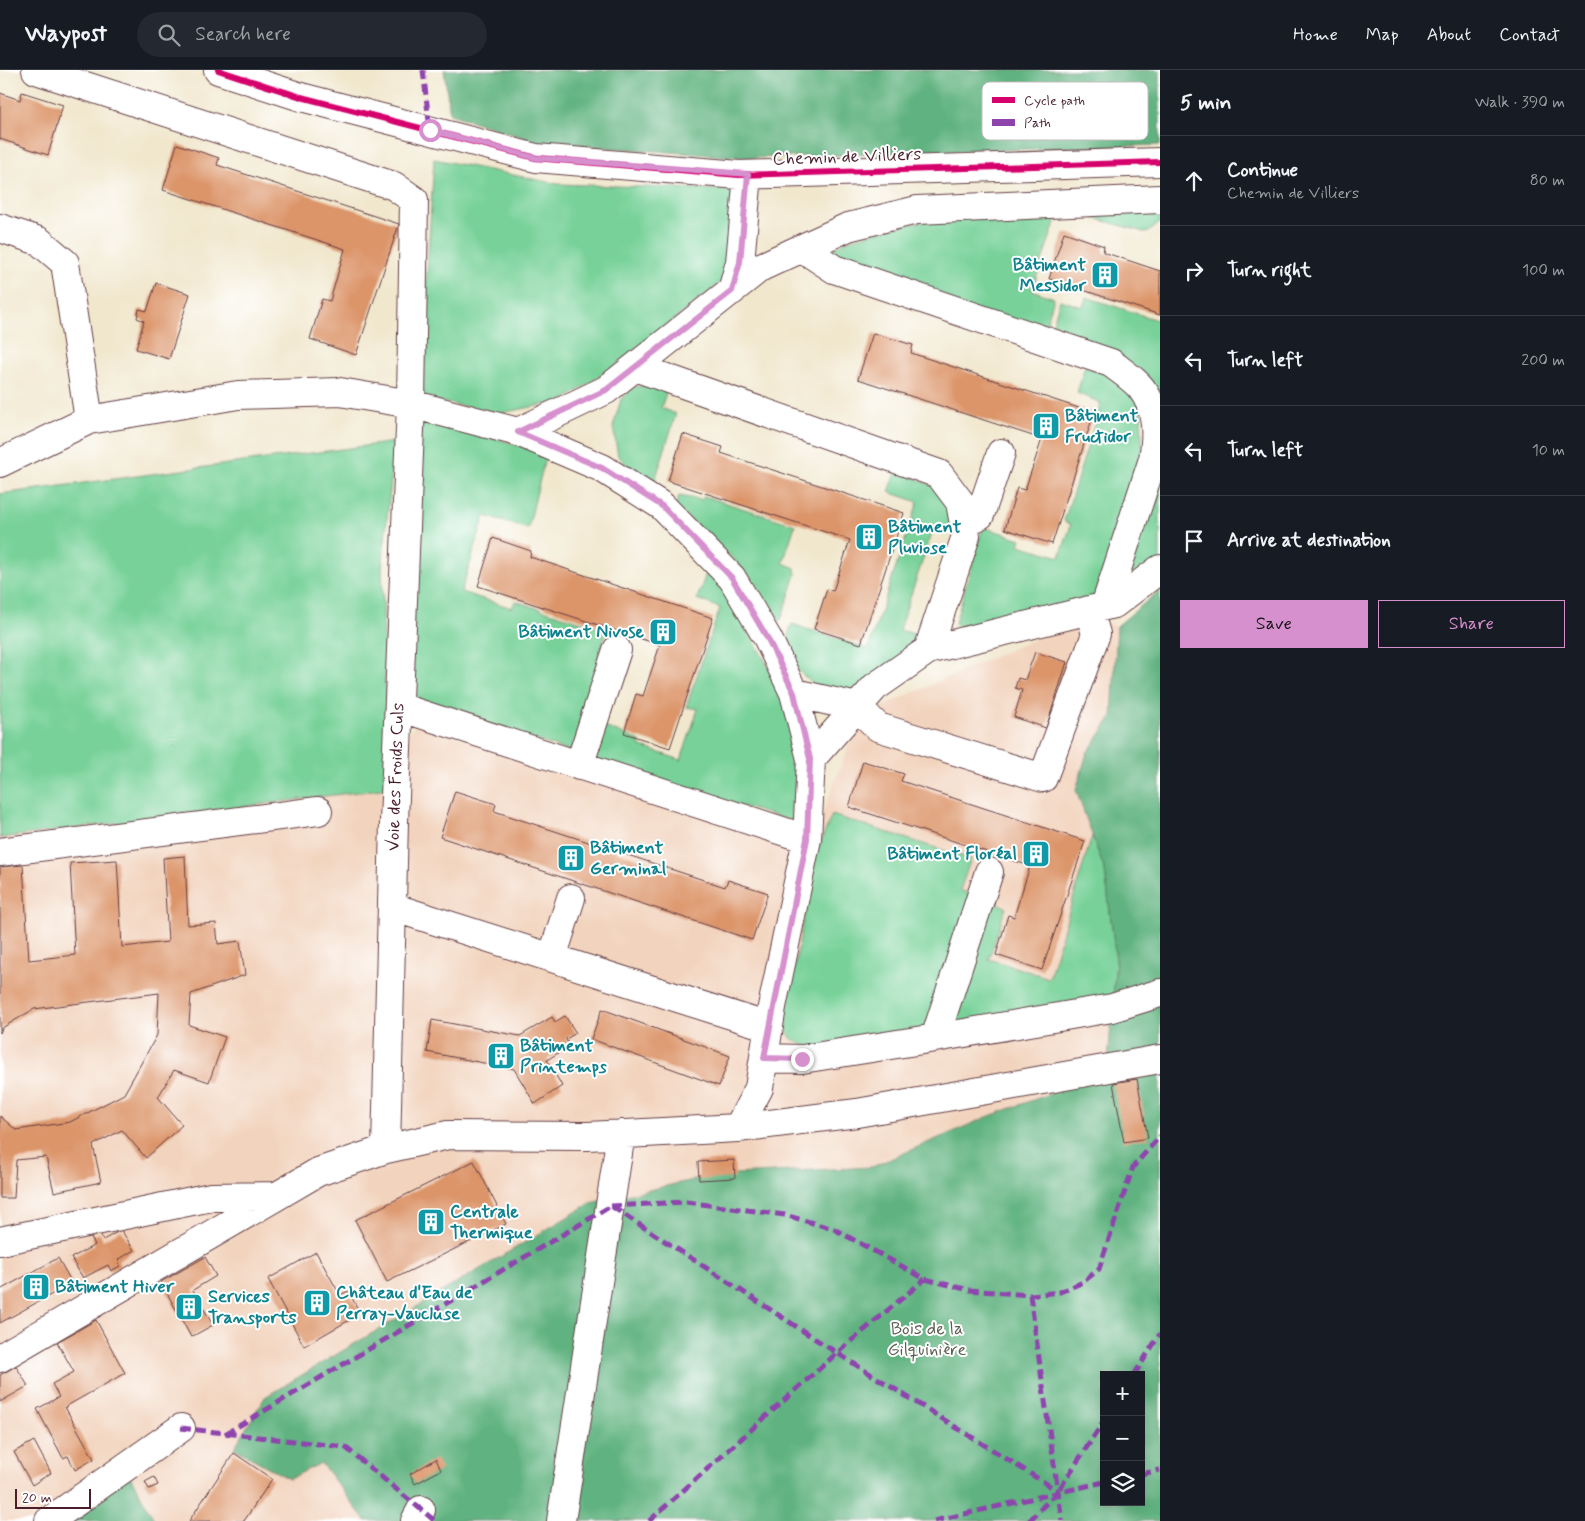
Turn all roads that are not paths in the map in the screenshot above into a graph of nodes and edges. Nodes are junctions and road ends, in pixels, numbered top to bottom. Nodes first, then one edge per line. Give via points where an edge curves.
1 (36, 70) edge
2 (218, 70) edge
3 (1160, 162) edge
4 (748, 174) junction
5 (1160, 199) edge
6 (0, 228) edge
7 (802, 248) junction
8 (732, 291) junction
9 (635, 367) junction
10 (411, 404) junction
11 (1158, 416) edge
12 (89, 420) junction
13 (518, 432) junction
14 (1001, 453) dead end
15 (0, 463) edge
16 (964, 524) junction
17 (1160, 570) edge
18 (1160, 594) edge
19 (1103, 607) junction
20 (618, 650) dead end
21 (928, 650) junction
22 (794, 693) junction
23 (857, 707) junction
24 (399, 708) junction
25 (810, 759) junction
26 (579, 766) junction
27 (318, 811) dead end
28 (807, 839) junction
29 (0, 852) edge
30 (989, 872) dead end
31 (571, 898) dead end
32 (392, 907) junction
33 (552, 958) junction
34 (1160, 993) edge
35 (769, 1027) junction
36 (935, 1038) junction
37 (764, 1058) junction
38 (1160, 1059) edge
39 (738, 1128) junction
40 (621, 1134) junction
41 (386, 1150) junction
42 (276, 1196) junction
43 (0, 1241) edge
44 (0, 1358) edge
45 (182, 1428) dead end
46 (49, 1521) edge
47 (561, 1521) edge

1 - 10 street, Voie des Froids Culs via 394,186 414,200
2 - 4 street, Chemin de Villiers via 301,97 536,158
3 - 4 street, Chemin de Villiers
4 - 8 street via 740,262
5 - 7 street via 917,210 848,227
6 - 12 street via 39,241 65,263
7 - 8 street via 761,267
7 - 11 street via 834,269 1111,363 1142,388
8 - 9 street
9 - 13 street via 606,390
9 - 16 street via 939,474 960,502
10 - 12 street via 340,392 238,395
10 - 13 street
10 - 24 street, Voie des Froids Culs
11 - 19 street via 1153,459
12 - 15 street
13 - 22 street via 602,468 662,506 732,578 768,639
14 - 16 street via 980,516
16 - 21 street via 966,536
17 - 19 street
18 - 19 street
19 - 21 street
19 - 23 street via 1043,778 878,727
20 - 26 street
21 - 23 street via 875,687
22 - 23 street
22 - 25 street
23 - 25 street
24 - 26 street
24 - 32 street, Voie des Froids Culs
25 - 28 street
26 - 28 street
27 - 29 street
28 - 35 street
30 - 36 street
31 - 33 street
32 - 33 street
32 - 41 street, Voie des Froids Culs
33 - 35 street
34 - 36 street via 1112,1008
35 - 37 street
36 - 37 street via 802,1059
37 - 39 street via 759,1088
38 - 39 street via 857,1113
39 - 40 street
40 - 41 street via 448,1135
40 - 47 street
41 - 42 street via 318,1172
42 - 43 street via 211,1197
42 - 44 street
45 - 46 street

